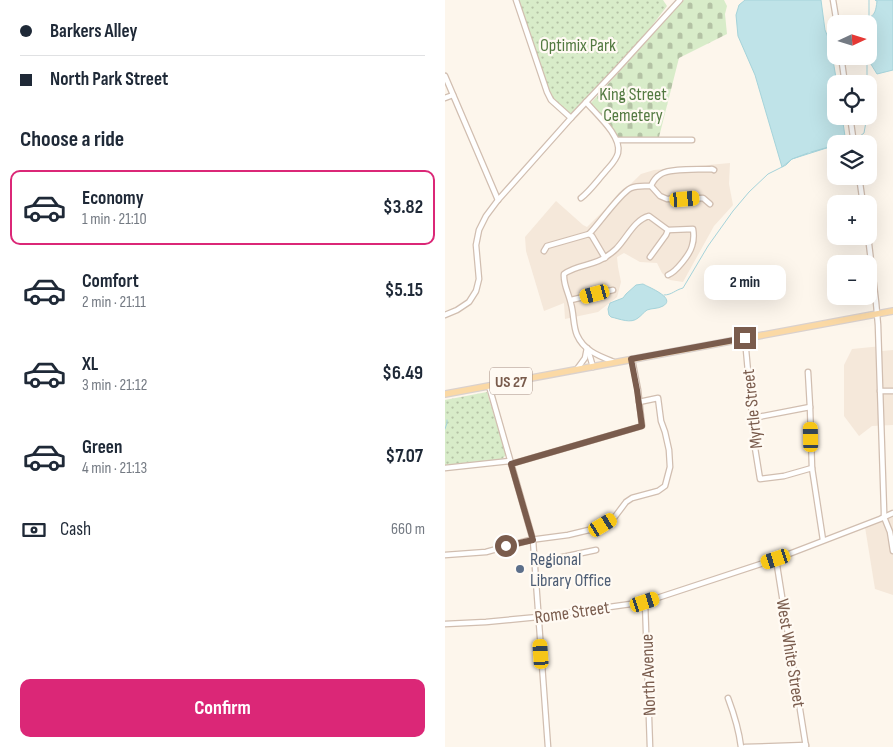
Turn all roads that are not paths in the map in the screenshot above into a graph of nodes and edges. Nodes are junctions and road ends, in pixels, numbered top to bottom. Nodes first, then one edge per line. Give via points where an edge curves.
1 (516, 0) edge
2 (680, 0) edge
3 (833, 0) edge
4 (836, 15) edge
5 (445, 76) edge
6 (453, 95) junction
7 (445, 98) edge
8 (586, 102) junction
9 (571, 118) junction
10 (617, 140) junction
11 (692, 140) dead end
12 (714, 170) dead end
13 (651, 186) junction
14 (581, 198) dead end
15 (498, 200) junction
16 (709, 204) dead end
17 (668, 230) junction
18 (589, 234) junction
19 (869, 245) edge
20 (544, 251) dead end
21 (605, 258) junction
22 (650, 258) dead end
23 (668, 275) dead end
24 (613, 290) dead end
25 (571, 300) junction
26 (893, 311) edge
27 (445, 314) edge
28 (877, 314) junction
29 (745, 338) junction
30 (587, 348) junction
31 (631, 359) junction
32 (613, 362) junction
33 (593, 367) junction
34 (577, 369) junction
35 (808, 372) dead end
36 (489, 386) junction
37 (880, 391) junction
38 (893, 391) edge
39 (445, 394) edge
40 (639, 402) junction
41 (810, 407) junction
42 (753, 418) junction
43 (511, 462) junction
44 (445, 468) edge
45 (812, 468) junction
46 (893, 513) edge
47 (884, 517) junction
48 (533, 540) junction
49 (823, 540) junction
50 (596, 550) dead end
51 (893, 551) edge
52 (445, 555) edge
53 (776, 559) junction
54 (534, 563) junction
55 (645, 602) junction
56 (538, 617) junction
57 (445, 624) edge
58 (728, 698) dead end
59 (806, 746) edge
60 (548, 747) edge
61 (650, 747) edge
62 (741, 747) edge
63 (745, 747) edge

1 - 9 street via 547,92
2 - 8 street
3 - 4 street
5 - 6 street
6 - 7 street
6 - 15 street
8 - 9 street
8 - 10 street
9 - 15 street
10 - 11 street
10 - 14 street via 618,154
12 - 13 street via 669,171 659,175
13 - 16 street via 667,199 703,198
13 - 18 street via 629,189
15 - 27 street via 479,230 476,291 469,302
17 - 21 street via 649,216 645,217
17 - 22 street
17 - 23 street via 693,229 694,239 688,254
18 - 20 street via 547,246
18 - 21 street
19 - 28 street
21 - 25 street via 564,274
24 - 25 street
25 - 30 street via 577,335
26 - 28 main road, US 27
28 - 29 main road, US 27
28 - 37 street
29 - 31 main road, US 27
29 - 42 street, Myrtle Street
30 - 32 street
30 - 33 street
30 - 34 street
31 - 32 main road, US 27
31 - 40 street
32 - 33 main road, US 27
33 - 34 main road, US 27
34 - 36 main road, US 27
35 - 41 street
36 - 39 main road, US 27
36 - 43 street
37 - 38 street
37 - 47 street
40 - 43 street via 642,426
40 - 48 street via 658,398 669,450 670,467 665,486 659,491 632,498 603,525
41 - 42 street
41 - 45 street
42 - 45 street, Myrtle Street via 760,479
43 - 44 street
43 - 48 street
45 - 49 street
46 - 47 street, Rome Street
47 - 49 street, Rome Street
47 - 51 street
48 - 52 street via 486,552
48 - 54 street
49 - 53 street, Rome Street
50 - 54 street
53 - 55 street, Rome Street
53 - 59 street, West White Street
54 - 56 street
55 - 56 street, Rome Street
55 - 61 street, North Avenue
56 - 57 street, Rome Street
56 - 60 street
58 - 62 street
59 - 63 street

